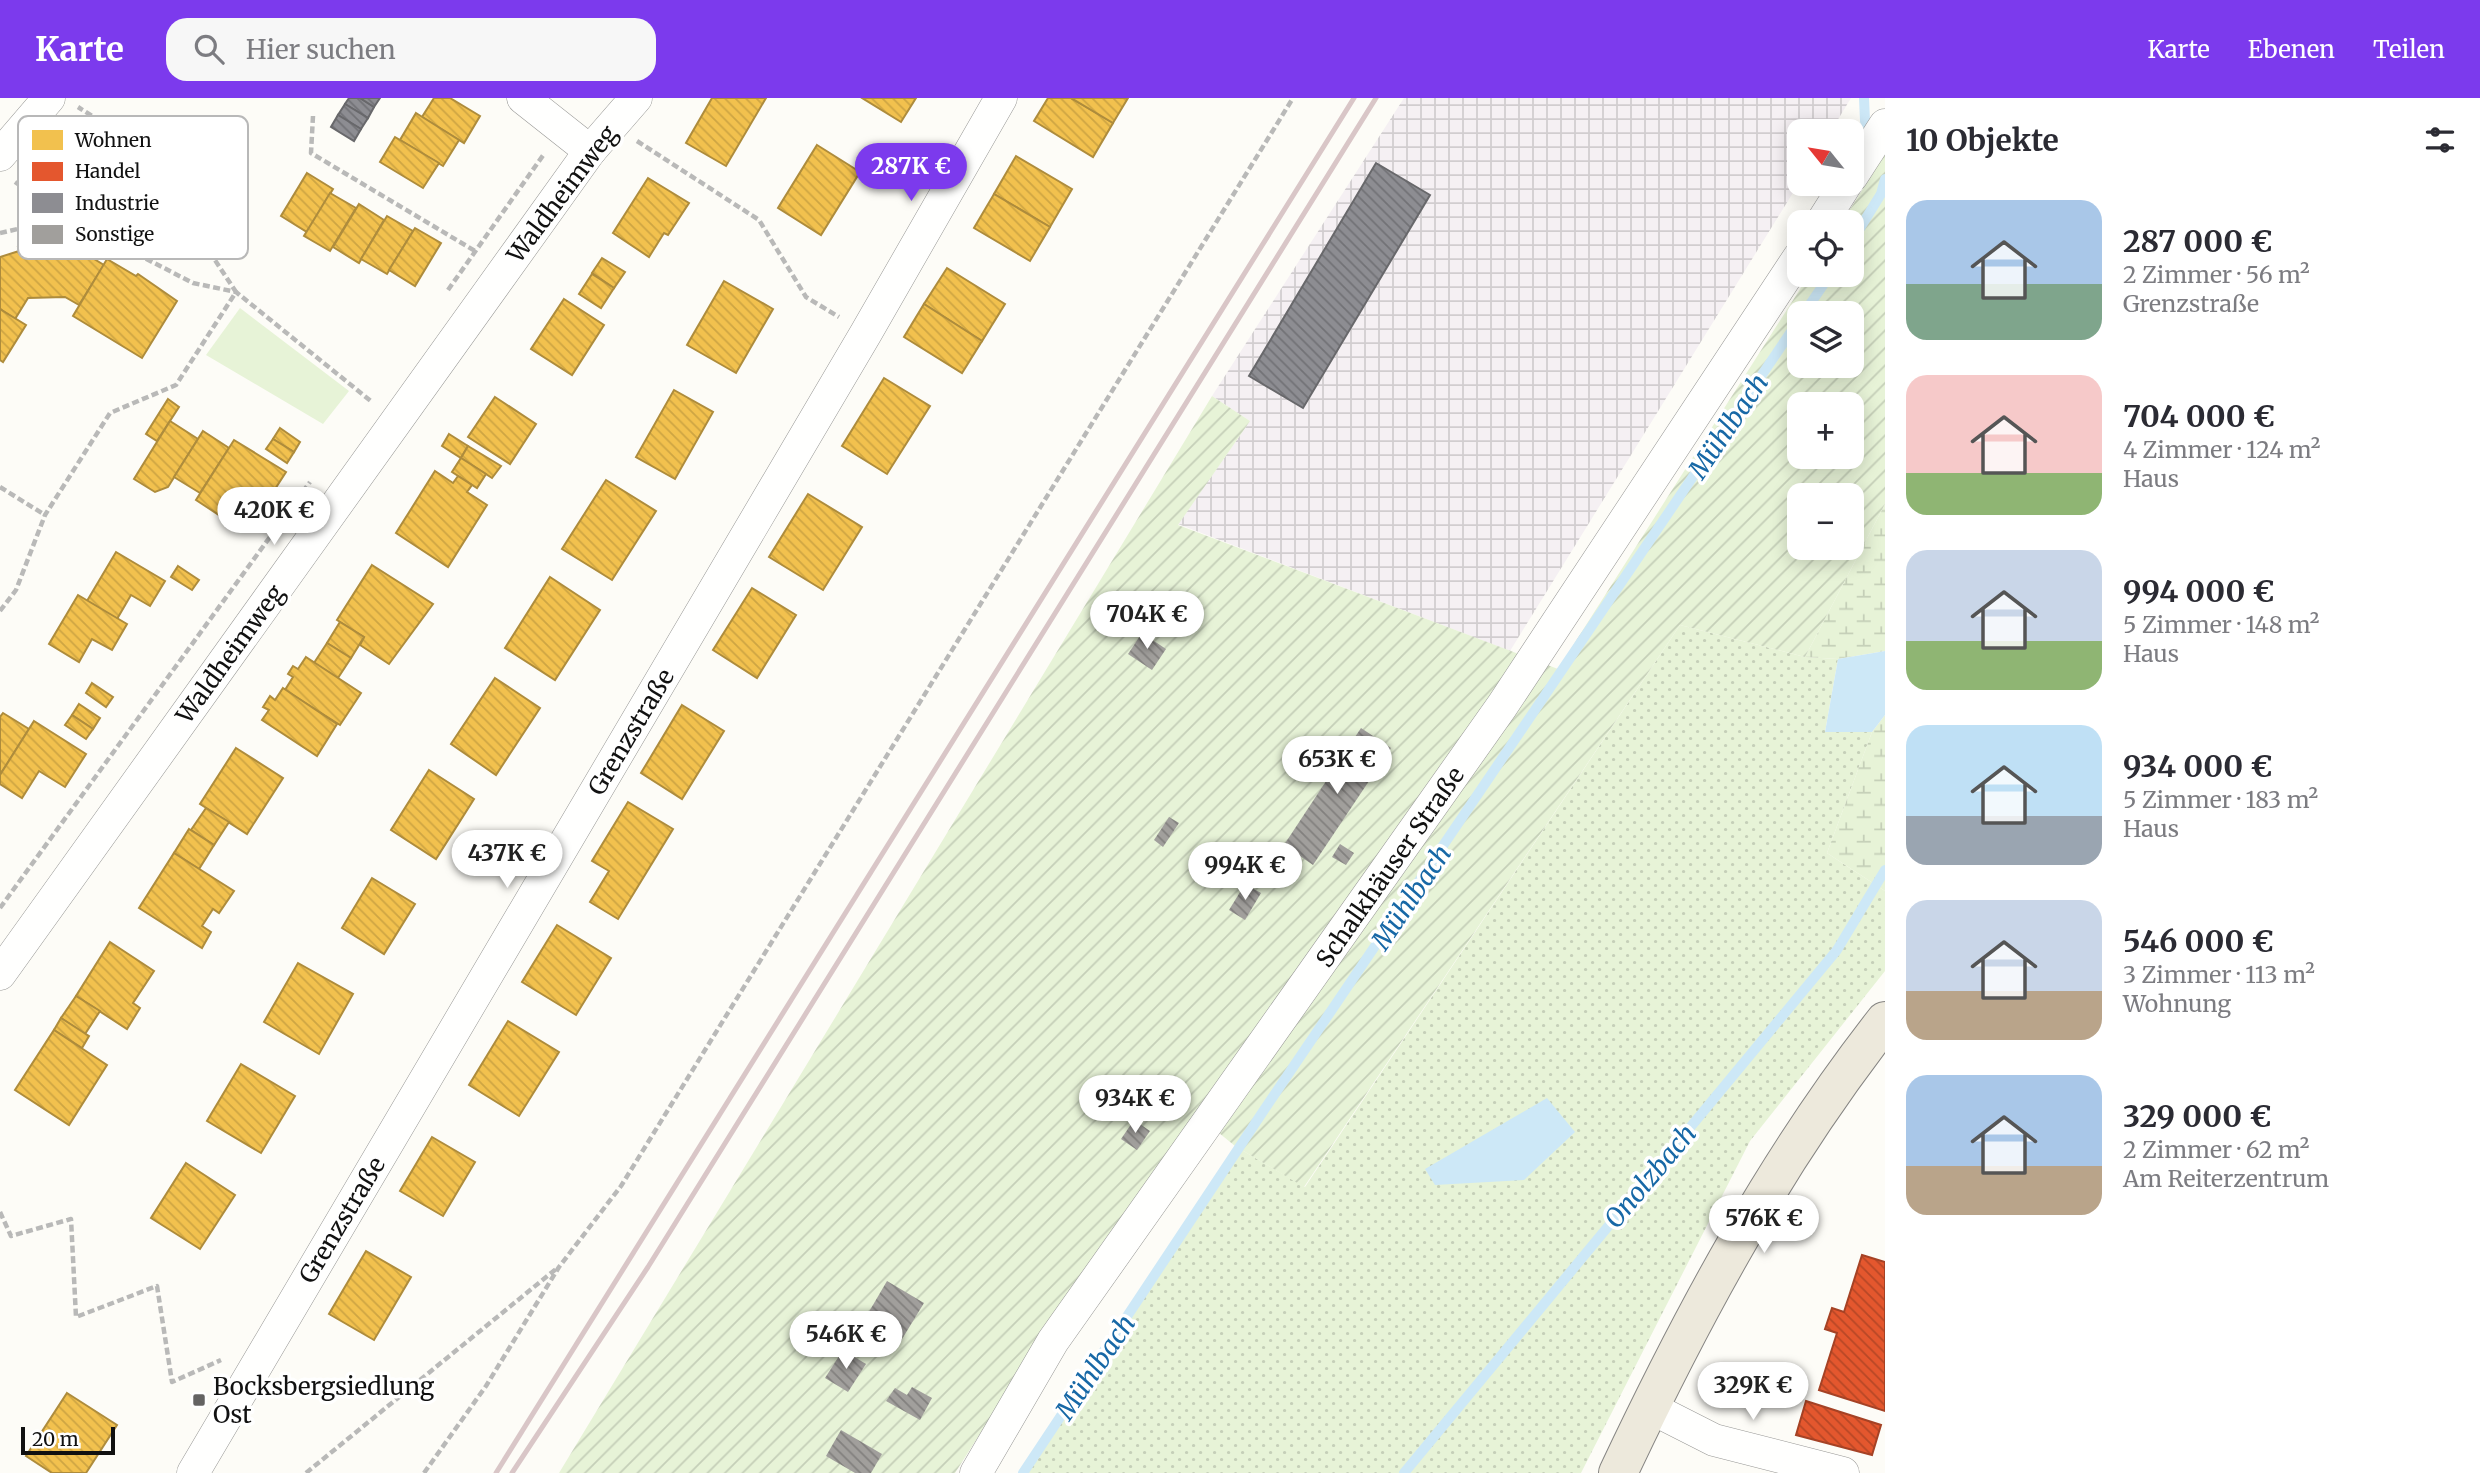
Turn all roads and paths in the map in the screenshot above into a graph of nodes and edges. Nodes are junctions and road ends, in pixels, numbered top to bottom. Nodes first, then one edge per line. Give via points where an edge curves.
1 (523, 98) edge
2 (636, 98) edge
3 (1001, 98) edge
4 (1293, 98) edge
5 (62, 101) edge
6 (49, 116) edge
7 (89, 116) edge
8 (313, 116) dead end
9 (1885, 125) edge
10 (612, 126) junction
11 (561, 129) junction
12 (590, 151) junction
13 (18, 153) edge
14 (1864, 158) edge
15 (6, 167) edge
16 (18, 229) edge
17 (0, 233) edge
18 (475, 251) junction
19 (147, 259) edge
20 (215, 259) edge
21 (504, 271) junction
22 (1787, 275) edge
23 (236, 292) junction
24 (445, 294) dead end
25 (866, 333) junction
26 (377, 390) dead end
27 (369, 400) junction
28 (361, 411) dead end
29 (398, 420) junction
30 (312, 479) dead end
31 (0, 486) edge
32 (45, 516) junction
33 (0, 611) edge
34 (0, 908) edge
35 (0, 974) edge
36 (1885, 1021) edge
37 (0, 1212) edge
38 (559, 1267) junction
39 (253, 1372) junction
40 (1649, 1407) junction
41 (193, 1473) edge
42 (306, 1473) edge
43 (424, 1473) edge
44 (976, 1473) edge
45 (1618, 1473) edge
46 (1843, 1473) edge

1 - 11 street
2 - 10 street, Waldheimweg
3 - 25 street, Grenzstraße
4 - 38 path via 621,1186
5 - 6 street
5 - 7 path
8 - 18 path via 312,153
9 - 14 street
10 - 12 street, Waldheimweg
10 - 25 path via 759,220 806,297
11 - 12 street
11 - 18 path
12 - 21 street, Waldheimweg
13 - 15 street
16 - 17 path
18 - 21 path
18 - 24 path
19 - 23 path via 193,283
20 - 23 path
21 - 29 street, Waldheimweg
22 - 44 street, Schalkhäuser Straße via 1502,706 1053,1341
23 - 27 path
23 - 32 path via 176,385 110,412
25 - 39 street, Grenzstraße
26 - 27 path
27 - 28 path
27 - 29 path
29 - 35 street, Waldheimweg
30 - 34 path
31 - 32 path
32 - 33 path via 16,590
36 - 40 main road via 1830,1091 1749,1219
37 - 39 path via 11,1236 71,1219 76,1317 157,1286 173,1382 226,1357
38 - 42 path
38 - 43 path via 486,1387
39 - 41 street, Grenzstraße
40 - 45 main road
40 - 46 street via 1714,1440

